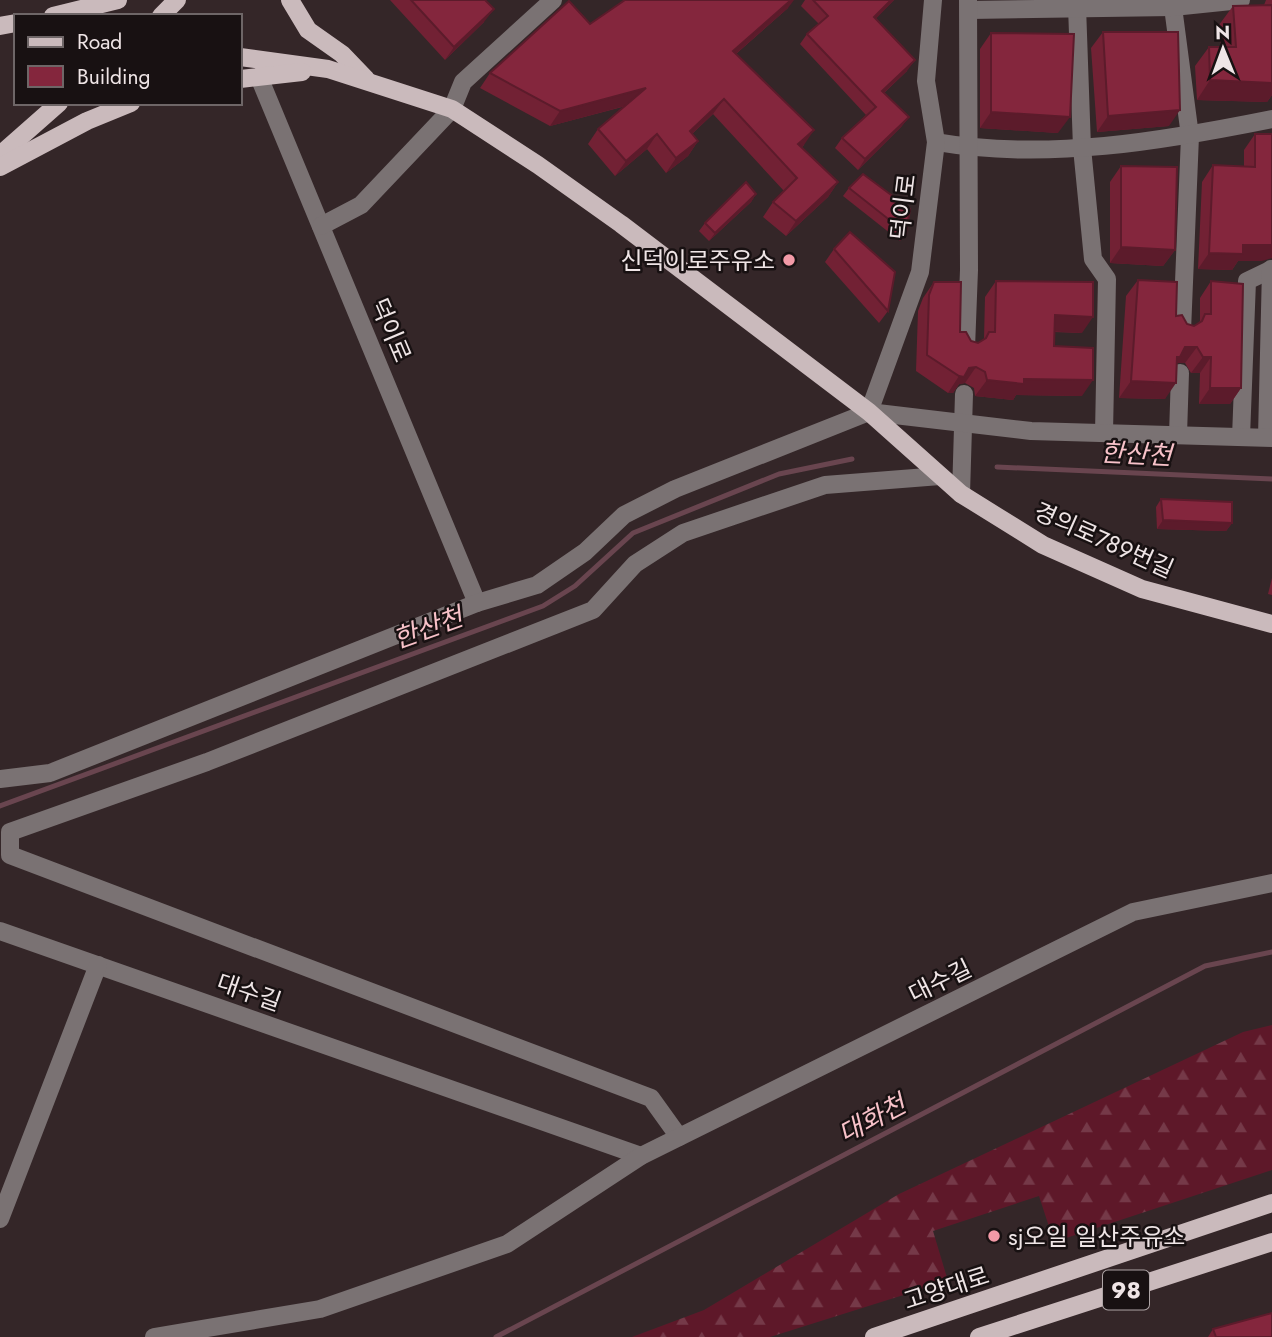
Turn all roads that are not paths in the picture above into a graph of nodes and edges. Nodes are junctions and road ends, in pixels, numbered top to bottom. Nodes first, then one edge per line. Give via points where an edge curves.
1 (118, 0) edge
2 (177, 0) edge
3 (290, 0) edge
4 (553, 0) edge
5 (933, 0) edge
6 (1241, 0) edge
7 (1215, 1) edge
8 (969, 5) edge
9 (1077, 6) junction
10 (1173, 7) junction
11 (62, 14) edge
12 (163, 14) edge
13 (242, 57) edge
14 (328, 69) junction
15 (259, 77) junction
16 (242, 79) edge
17 (368, 81) junction
18 (57, 105) edge
19 (126, 105) edge
20 (452, 108) junction
21 (1272, 119) edge
22 (1190, 136) junction
23 (936, 142) junction
24 (967, 147) junction
25 (1082, 148) junction
26 (0, 155) edge
27 (0, 167) edge
28 (321, 226) junction
29 (1272, 269) edge
30 (1182, 331) edge
31 (966, 348) edge
32 (1180, 373) edge
33 (964, 394) edge
34 (869, 412) junction
35 (963, 424) junction
36 (1104, 433) junction
37 (1178, 435) junction
38 (1241, 437) junction
39 (1270, 438) edge
40 (940, 476) junction
41 (961, 495) junction
42 (477, 603) junction
43 (1272, 624) edge
44 (0, 779) edge
45 (1272, 883) edge
46 (0, 930) edge
47 (98, 965) junction
48 (679, 1137) junction
49 (641, 1156) junction
50 (1272, 1203) edge
51 (0, 1219) edge
52 (1272, 1242) edge
53 (154, 1337) edge
54 (874, 1337) edge
55 (979, 1337) edge

1 - 11 main road
2 - 12 main road
3 - 17 main road via 308,30 342,54
4 - 20 street via 464,82
5 - 23 street, 덕이로 via 926,81
6 - 7 street
7 - 10 street
8 - 9 street
8 - 24 street
9 - 10 street
9 - 25 street
10 - 22 street
13 - 14 main road
14 - 15 main road
14 - 17 main road
15 - 16 main road
15 - 28 street, 덕이로
17 - 20 main road
18 - 26 main road
19 - 27 main road
20 - 28 street via 360,205
20 - 34 main road via 621,224
21 - 22 street
22 - 25 street
22 - 30 street
23 - 24 street
23 - 34 street, 덕이로 via 920,272
24 - 25 street
24 - 31 street via 970,270
25 - 36 street via 1093,259 1107,279
28 - 42 street, 덕이로
29 - 38 street via 1247,281
29 - 39 street
32 - 37 street
33 - 35 street
34 - 35 street
34 - 40 main road, 경의로789번길
34 - 42 street via 675,489 624,514 585,552 537,585
35 - 36 street
35 - 41 street
36 - 37 street
37 - 38 street
38 - 39 street
40 - 41 main road, 경의로789번길
40 - 48 street via 825,485 682,533 635,564 593,610 206,762 10,832 10,855 651,1098
41 - 43 main road, 경의로789번길 via 1043,545 1142,589
42 - 44 street via 50,773
45 - 48 street, 대수길 via 1133,912
46 - 47 street, 대수길
47 - 49 street, 대수길
47 - 51 street
48 - 49 street, 대수길
49 - 53 street, 대수길 via 507,1244 320,1309
50 - 54 main road, 고양대로 / 98
52 - 55 main road, 98

